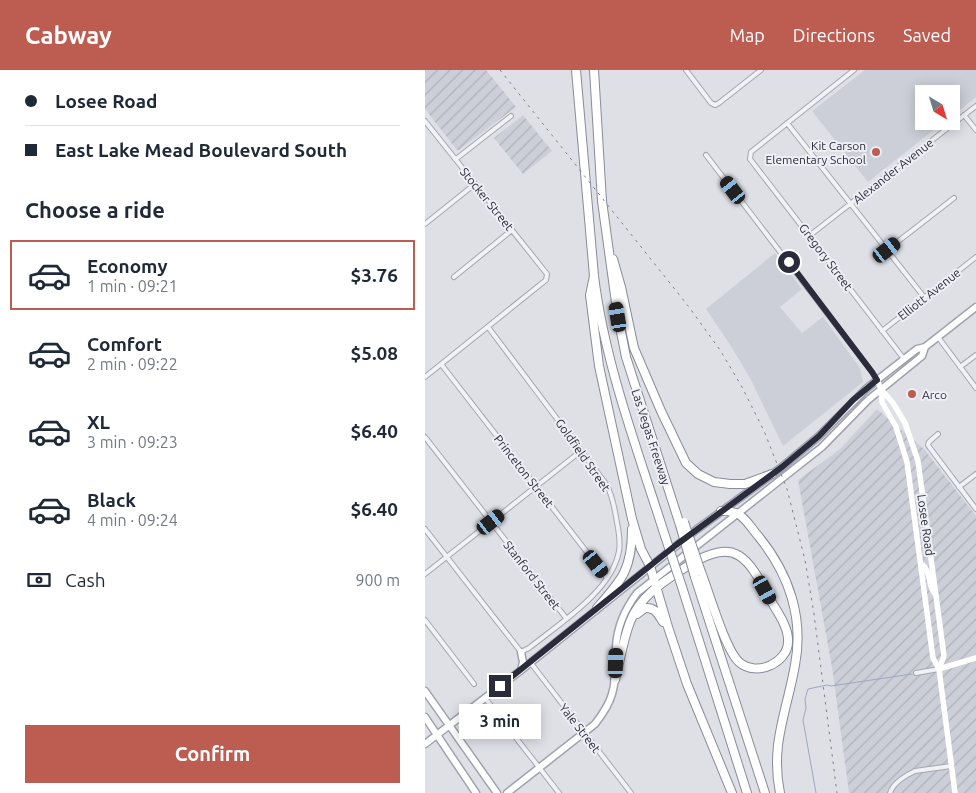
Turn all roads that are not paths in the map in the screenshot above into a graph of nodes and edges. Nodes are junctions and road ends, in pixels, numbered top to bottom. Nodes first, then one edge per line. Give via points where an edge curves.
1 (576, 70) edge
2 (594, 70) edge
3 (686, 70) edge
4 (761, 70) edge
5 (854, 70) edge
6 (976, 106) edge
7 (964, 115) junction
8 (511, 116) dead end
9 (425, 122) edge
10 (787, 122) junction
11 (976, 130) edge
12 (706, 154) dead end
13 (456, 159) junction
14 (475, 184) junction
15 (954, 198) dead end
16 (851, 204) junction
17 (425, 224) edge
18 (604, 226) junction
19 (512, 230) junction
20 (809, 236) junction
21 (887, 250) junction
22 (976, 257) edge
23 (594, 276) junction
24 (453, 277) dead end
25 (925, 297) junction
26 (976, 307) edge
27 (488, 327) junction
28 (882, 331) junction
29 (938, 337) junction
30 (925, 347) junction
31 (976, 355) edge
32 (904, 359) junction
33 (441, 364) junction
34 (960, 367) junction
35 (425, 377) edge
36 (877, 380) junction
37 (976, 388) edge
38 (881, 389) junction
39 (938, 434) dead end
40 (425, 437) edge
41 (581, 451) junction
42 (772, 474) junction
43 (976, 474) edge
44 (535, 486) junction
45 (959, 487) junction
46 (976, 509) edge
47 (721, 511) junction
48 (738, 513) junction
49 (632, 519) junction
50 (491, 522) junction
51 (425, 530) edge
52 (446, 557) junction
53 (921, 565) junction
54 (650, 566) junction
55 (425, 574) edge
56 (698, 574) junction
57 (607, 578) junction
58 (655, 583) junction
59 (936, 595) junction
60 (597, 608) junction
61 (566, 618) junction
62 (425, 620) edge
63 (668, 627) junction
64 (628, 631) junction
65 (521, 652) junction
66 (976, 658) edge
67 (530, 662) junction
68 (939, 669) junction
69 (520, 670) junction
70 (916, 673) dead end
71 (615, 680) junction
72 (474, 684) dead end
73 (425, 691) edge
74 (485, 698) junction
75 (425, 717) edge
76 (450, 725) junction
77 (584, 733) junction
78 (437, 735) junction
79 (425, 744) edge
80 (951, 766) junction
81 (539, 768) junction
82 (476, 793) edge
83 (497, 793) edge
84 (507, 793) edge
85 (559, 793) edge
86 (631, 793) edge
87 (732, 793) edge
88 (747, 793) edge
89 (765, 793) edge
90 (780, 793) edge
91 (890, 793) edge
92 (955, 793) edge

1 - 23 highway, Las Vegas Freeway
2 - 18 highway, Las Vegas Freeway
3 - 4 street via 715,105
5 - 10 street
6 - 7 street, Alexander Avenue
7 - 11 street
7 - 16 street, Alexander Avenue
8 - 13 street
9 - 13 street, Stocker Street
10 - 16 street
10 - 20 street, Gregory Street via 749,155
12 - 36 street, Losee Road
13 - 14 street, Stocker Street
14 - 17 street
14 - 19 street, Stocker Street
15 - 21 street
16 - 20 street, Alexander Avenue
16 - 21 street
18 - 42 highway via 634,348 686,463 714,482 745,484
18 - 56 highway, Las Vegas Freeway, bridge via 626,357
19 - 24 street
19 - 27 street, Stocker Street via 548,277
20 - 28 street, Gregory Street
21 - 25 street
22 - 25 street, Elliott Avenue
23 - 49 highway via 589,295 599,366
23 - 88 highway, Las Vegas Freeway, bridge via 615,377
25 - 28 street, Elliott Avenue
26 - 29 main road
27 - 33 street
27 - 41 street, Goldfield Street
28 - 32 street, Gregory Street
29 - 30 main road
29 - 34 street
30 - 32 main road
30 - 38 main road via 922,356
31 - 34 street
32 - 36 main road
33 - 35 street
33 - 44 street, Princeton Street
34 - 37 street
36 - 38 main road, Losee Road
36 - 42 main road via 819,436
38 - 48 main road via 830,440
38 - 53 main road, Losee Road via 882,402 896,427 907,462
38 - 59 main road, Losee Road via 905,423 916,455
39 - 45 street via 928,445
40 - 50 street, Stanford Street
41 - 44 street
41 - 57 street, Goldfield Street via 606,484 613,500 620,536 619,551
42 - 47 main road
43 - 45 street
44 - 50 street
44 - 57 street, Princeton Street
45 - 46 street
47 - 48 highway
47 - 54 main road
48 - 58 main road
48 - 90 highway via 779,565 796,614 795,664 777,741
49 - 54 highway via 641,550
49 - 60 highway via 632,547 627,569
50 - 52 street
50 - 61 street, Stanford Street
51 - 52 street
52 - 55 street
52 - 65 street
53 - 59 main road via 927,569 931,591
53 - 68 main road, Losee Road via 933,658
54 - 58 highway
54 - 60 main road
56 - 58 highway via 733,655 745,666 761,669 779,660 789,642 786,628 752,566 737,554 711,553
56 - 89 highway, Las Vegas Freeway
57 - 61 street, Goldfield Street
58 - 63 highway
58 - 64 highway via 630,621
58 - 71 main road via 644,587 633,599 621,621 616,645
59 - 68 main road, Losee Road via 944,656
60 - 67 main road
61 - 65 street, Goldfield Street
62 - 72 street
63 - 64 highway via 656,610 645,608 635,617
63 - 87 highway via 687,684
64 - 71 highway
65 - 69 main road via 523,662
66 - 68 main road
67 - 69 main road
67 - 77 street, Yale Street
68 - 70 street
68 - 80 main road, Losee Road
69 - 74 main road
71 - 77 main road via 603,713
73 - 76 main road
74 - 76 main road
74 - 81 street
75 - 78 main road
76 - 78 main road
76 - 83 main road
77 - 81 main road
77 - 86 street, Yale Street
78 - 79 main road
78 - 82 main road
80 - 91 street via 915,771 894,785
80 - 92 main road, Losee Road
81 - 84 main road
81 - 85 street

